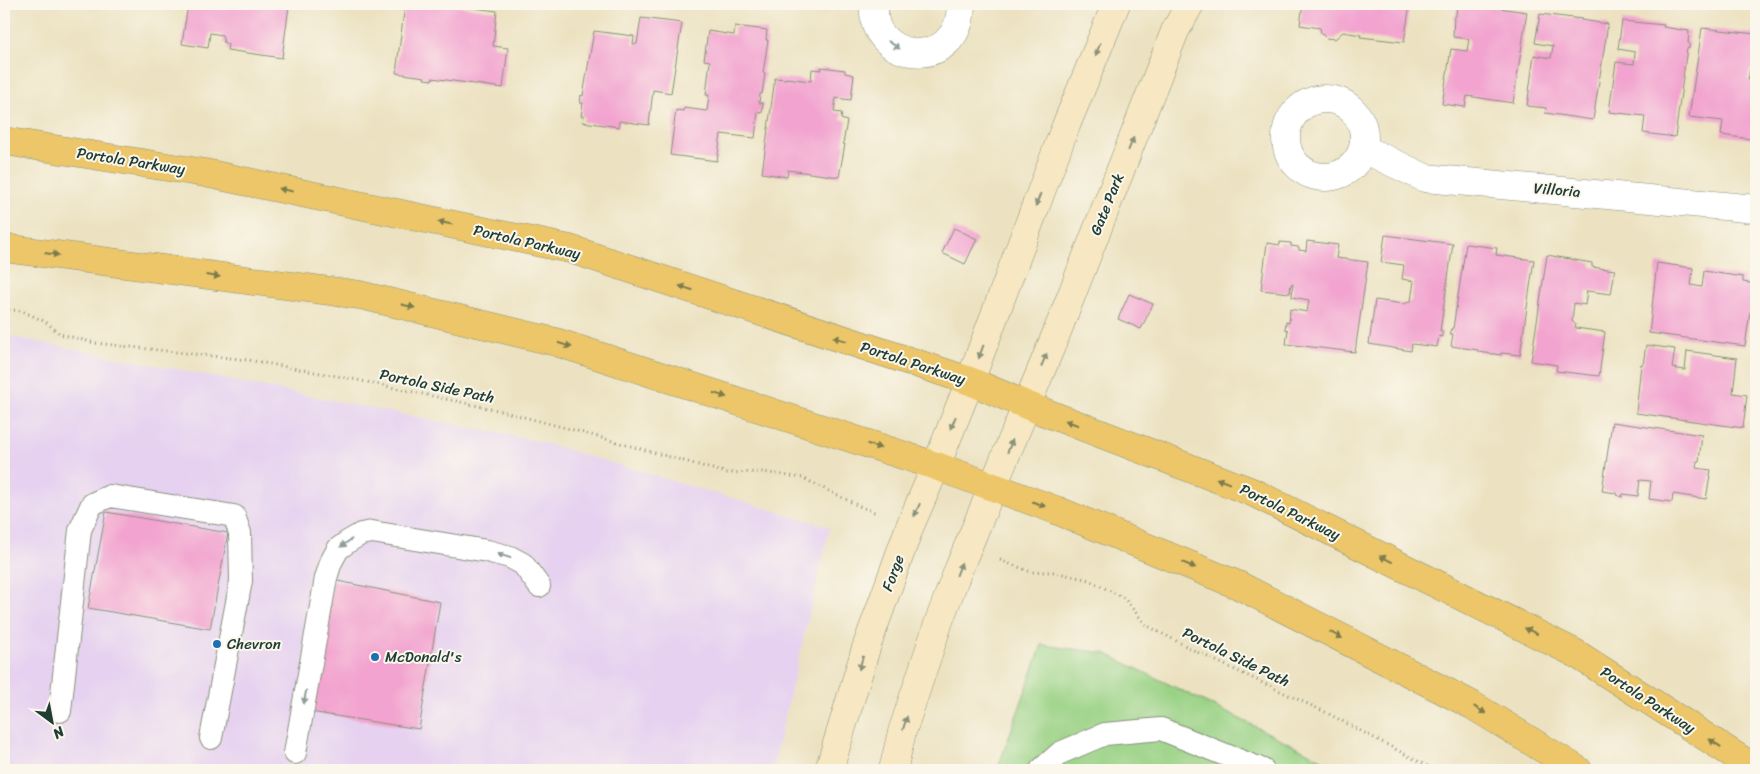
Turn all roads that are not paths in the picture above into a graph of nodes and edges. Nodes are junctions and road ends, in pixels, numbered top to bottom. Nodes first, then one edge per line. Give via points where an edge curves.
1 (875, 4) edge
2 (960, 4) edge
3 (1116, 4) edge
4 (1190, 4) edge
5 (4, 141) edge
6 (1364, 149) dead end
7 (1756, 210) edge
8 (4, 248) edge
9 (970, 381) junction
10 (1026, 405) junction
11 (936, 466) junction
12 (993, 486) junction
13 (539, 586) dead end
14 (60, 710) dead end
15 (211, 738) dead end
16 (296, 753) dead end
17 (1756, 769) edge
18 (829, 770) edge
19 (894, 770) edge
20 (1041, 770) edge
21 (1263, 770) edge
22 (1578, 770) edge

1 -> 2 street via 878,28 889,42 905,52 923,53 940,47 954,35 960,18
3 -> 9 street via 1065,128
10 -> 4 street, Gate Park via 1175,31
9 -> 5 main road, Portola Parkway via 570,250 205,173
6 - 7 street, Villoria via 1425,178
8 -> 11 main road via 360,295 556,342
9 - 10 main road, Portola Parkway
9 -> 11 street, Forge
12 -> 10 street
17 -> 10 main road, Portola Parkway via 1575,653 1252,492
11 - 12 main road
11 -> 18 street, Forge via 910,526 866,648
19 -> 12 street via 902,732 939,621
12 -> 22 main road via 1238,585 1472,705
13 -> 16 lane via 523,564 487,551 372,532 360,534 349,541 338,549 326,578
14 - 15 lane via 80,530 92,504 110,496 234,516 240,533 241,581
20 - 21 lane via 1060,753 1105,734 1161,729

